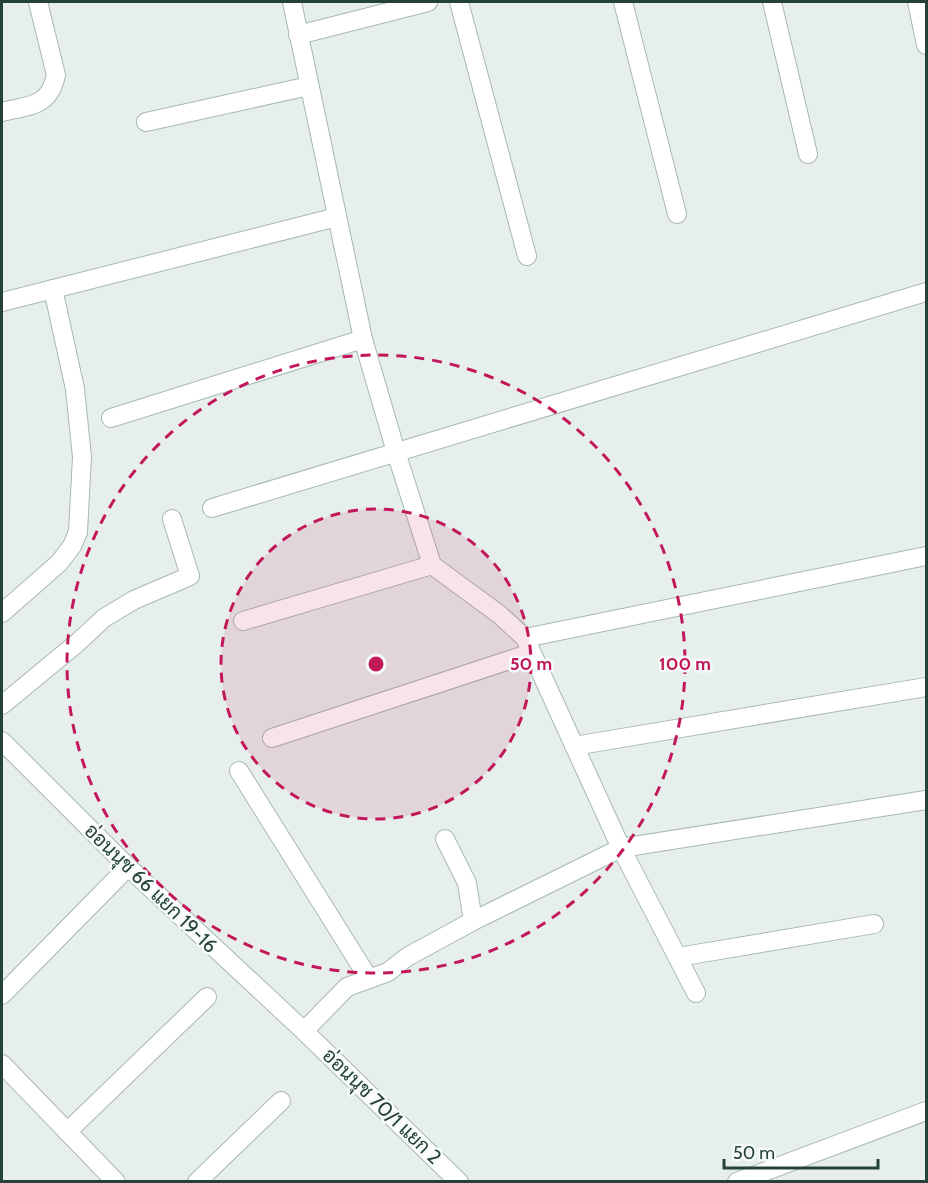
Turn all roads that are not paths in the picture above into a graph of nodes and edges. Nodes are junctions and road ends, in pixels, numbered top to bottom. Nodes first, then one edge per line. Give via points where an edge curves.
1 (38, 2) edge
2 (292, 2) edge
3 (428, 2) edge
4 (459, 2) edge
5 (623, 2) edge
6 (772, 2) edge
7 (916, 2) edge
8 (298, 35) junction
9 (927, 45) edge
10 (309, 86) junction
11 (2, 112) edge
12 (146, 122) dead end
13 (808, 154) dead end
14 (677, 214) dead end
15 (337, 217) junction
16 (526, 256) dead end
17 (53, 289) junction
18 (927, 292) edge
19 (2, 302) edge
20 (363, 339) junction
21 (111, 418) dead end
22 (396, 452) junction
23 (212, 508) dead end
24 (172, 519) dead end
25 (927, 556) edge
26 (432, 565) junction
27 (2, 613) edge
28 (243, 621) dead end
29 (528, 646) junction
30 (927, 687) edge
31 (2, 705) edge
32 (272, 738) dead end
33 (2, 741) edge
34 (574, 746) junction
35 (239, 771) dead end
36 (927, 800) edge
37 (445, 839) dead end
38 (621, 848) junction
39 (128, 867) junction
40 (474, 921) junction
41 (874, 924) dead end
42 (678, 957) junction
43 (369, 979) junction
44 (696, 993) dead end
45 (2, 995) edge
46 (207, 997) dead end
47 (304, 1031) junction
48 (2, 1064) edge
49 (281, 1101) dead end
50 (927, 1111) edge
51 (67, 1132) junction
52 (116, 1182) edge
53 (197, 1182) edge
54 (459, 1182) edge
55 (737, 1182) edge

1 - 11 street via 56,75 53,87 36,104
2 - 8 street
3 - 8 street
4 - 16 street
5 - 14 street
6 - 13 street
7 - 9 street
8 - 10 street
10 - 12 street
10 - 15 street
15 - 17 street
15 - 20 street
17 - 19 street
17 - 27 street via 75,389 82,457 78,532 59,563
18 - 22 street
20 - 21 street
20 - 22 street
22 - 23 street
22 - 26 street
24 - 31 street via 190,576 134,600 104,618
25 - 29 street
26 - 28 street
26 - 29 street via 500,615
29 - 32 street
29 - 34 street
30 - 34 street
33 - 39 street, อ่อนนุช 66 แยก 19-16
34 - 38 street
35 - 43 street
36 - 38 street
37 - 40 street via 467,883
38 - 40 street
38 - 42 street
39 - 45 street
39 - 47 street, อ่อนนุช 66 แยก 19-16
40 - 43 street via 407,957 388,972
41 - 42 street
42 - 44 street
43 - 47 street via 347,987
46 - 51 street
47 - 54 street, อ่อนนุช 70/1 แยก 2
48 - 51 street
49 - 53 street
50 - 55 street
51 - 52 street

